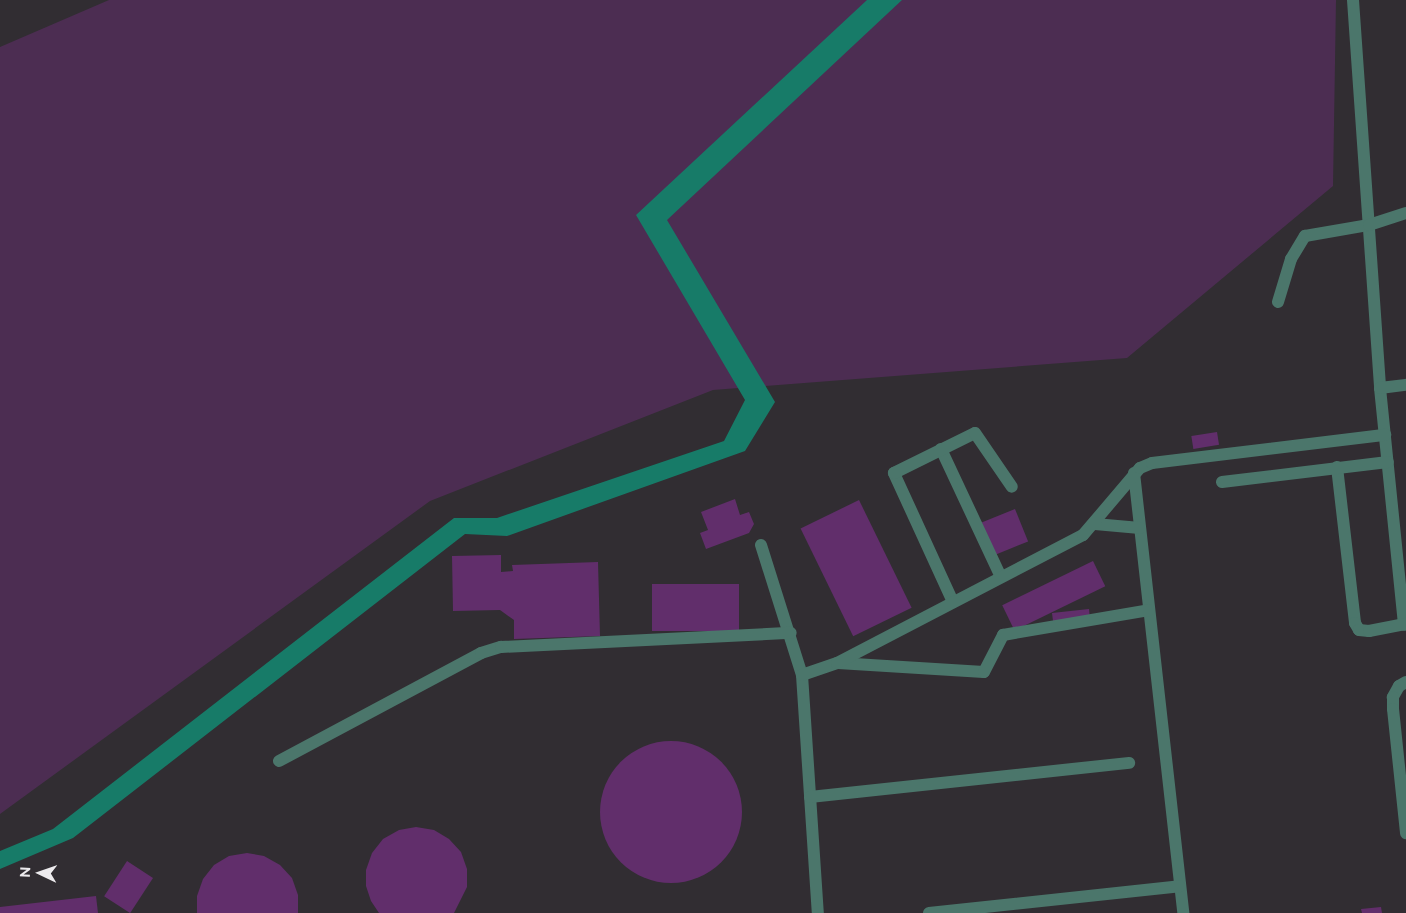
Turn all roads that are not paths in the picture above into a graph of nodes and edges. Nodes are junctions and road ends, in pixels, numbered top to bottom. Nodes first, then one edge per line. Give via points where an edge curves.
1 (1353, 0) edge
2 (1406, 213) edge
3 (1369, 225) junction
4 (1278, 302) dead end
5 (1406, 385) edge
6 (1380, 388) junction
7 (1385, 435) junction
8 (941, 449) junction
9 (1388, 462) junction
10 (1337, 467) junction
11 (1134, 473) junction
12 (1222, 482) dead end
13 (1012, 487) dead end
14 (1095, 524) junction
15 (1140, 528) junction
16 (762, 545) dead end
17 (1001, 577) junction
18 (952, 602) junction
19 (1149, 610) junction
20 (1405, 625) edge
21 (791, 633) junction
22 (836, 663) junction
23 (802, 675) junction
24 (1406, 682) edge
25 (279, 761) dead end
26 (1129, 763) dead end
27 (810, 797) junction
28 (1406, 833) edge
29 (1180, 886) junction
30 (818, 913) edge
31 (929, 913) edge
32 (1183, 913) edge

1 - 3 lane
2 - 3 lane
3 - 4 lane via 1305,236 1291,259
3 - 6 lane
5 - 6 lane
6 - 7 lane
7 - 9 lane
7 - 11 lane via 1152,463
8 - 13 lane via 975,434
8 - 17 lane
8 - 18 lane via 894,473
9 - 10 lane
9 - 20 lane
10 - 12 lane
10 - 20 lane via 1355,622 1359,630 1369,631
11 - 14 lane
11 - 15 lane
14 - 15 lane
14 - 17 lane via 1083,535
15 - 19 lane
16 - 21 lane
17 - 18 lane
18 - 22 lane
19 - 22 lane via 1004,635 984,672
19 - 29 lane
21 - 23 lane
21 - 25 lane via 502,647 481,654
22 - 23 lane
23 - 27 lane
24 - 28 lane via 1399,686 1393,697 1393,709
26 - 27 lane
27 - 30 lane
29 - 31 lane
29 - 32 lane

